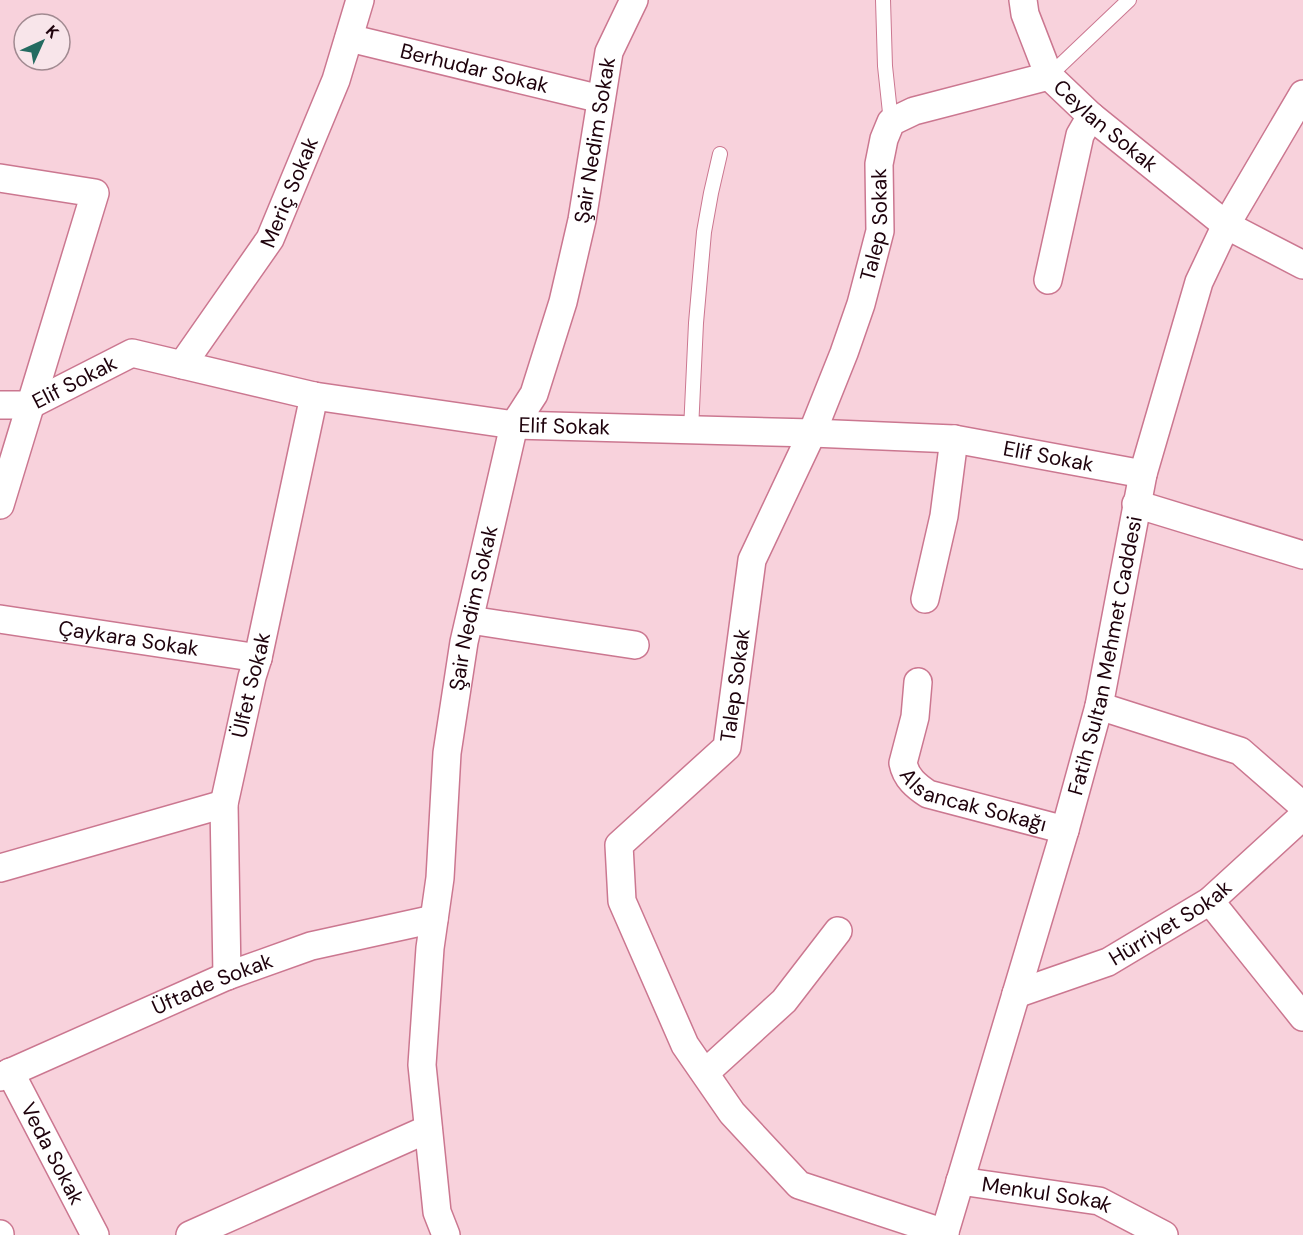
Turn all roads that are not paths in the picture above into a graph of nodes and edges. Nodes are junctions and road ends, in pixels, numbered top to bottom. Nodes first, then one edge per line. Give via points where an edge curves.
1 (360, 0) edge
2 (633, 0) edge
3 (883, 0) edge
4 (1023, 0) edge
5 (1129, 0) edge
6 (349, 38) junction
7 (1049, 76) junction
8 (1303, 94) edge
9 (601, 99) junction
10 (1091, 116) junction
11 (891, 122) junction
12 (720, 154) dead end
13 (0, 178) edge
14 (1226, 225) junction
15 (1303, 265) edge
16 (1048, 280) dead end
17 (182, 365) junction
18 (314, 396) junction
19 (0, 405) edge
20 (30, 405) junction
21 (514, 425) junction
22 (691, 430) junction
23 (812, 433) junction
24 (954, 439) junction
25 (1143, 474) junction
26 (1137, 504) junction
27 (0, 505) edge
28 (1303, 555) edge
29 (925, 599) dead end
30 (0, 619) edge
31 (470, 620) junction
32 (635, 645) dead end
33 (258, 658) junction
34 (918, 682) dead end
35 (1099, 706) junction
36 (224, 804) junction
37 (1303, 806) edge
38 (1303, 816) edge
39 (1065, 830) junction
40 (0, 868) edge
41 (1210, 901) junction
42 (434, 919) junction
43 (838, 931) dead end
44 (226, 976) junction
45 (1016, 994) junction
46 (1303, 1017) edge
47 (705, 1073) junction
48 (5, 1075) edge
49 (429, 1129) junction
50 (960, 1181) junction
51 (944, 1234) edge
52 (95, 1235) edge
53 (190, 1235) edge
54 (446, 1235) edge
55 (1164, 1235) edge

1 - 6 street, Meriç Sokak
2 - 9 street, Şair Nedim Sokak via 609,52
3 - 11 lane
4 - 7 street, Ceylan Sokak
5 - 7 lane
6 - 9 street, Berhudar Sokak
6 - 17 street, Meriç Sokak via 336,80 270,239
7 - 10 street, Ceylan Sokak
7 - 11 street via 914,111
8 - 14 street, Fatih Sultan Mehmet Caddesi
9 - 21 street, Şair Nedim Sokak via 582,220 563,302 534,394
10 - 14 street, Ceylan Sokak
10 - 16 street via 1080,135
11 - 23 street, Talep Sokak via 879,164 880,231 873,262 844,353
12 - 22 lane via 704,232
13 - 20 street via 95,193
14 - 15 street, Ceylan Sokak
14 - 25 street, Fatih Sultan Mehmet Caddesi via 1199,282
17 - 18 street, Elif Sokak
17 - 20 street, Elif Sokak via 132,353
18 - 21 street, Elif Sokak
18 - 33 street, Ülfet Sokak
19 - 20 street, Elif Sokak
20 - 27 street
21 - 22 street, Elif Sokak
21 - 31 street, Şair Nedim Sokak
22 - 23 street, Elif Sokak
23 - 24 street, Elif Sokak
23 - 47 street, Talep Sokak via 752,560 728,747 619,845 622,901 685,1045
24 - 25 street, Elif Sokak
24 - 29 street via 944,516
25 - 26 street, Fatih Sultan Mehmet Caddesi
26 - 28 street
26 - 35 street, Fatih Sultan Mehmet Caddesi
30 - 33 street, Çaykara Sokak
31 - 32 street
31 - 42 street, Şair Nedim Sokak via 447,753
33 - 36 street, Ülfet Sokak
34 - 39 street, Alsancak Sokağı via 915,717 903,763 910,780 928,794
35 - 37 street via 1240,751
35 - 39 street, Fatih Sultan Mehmet Caddesi
36 - 40 street
36 - 44 street, Ülfet Sokak
38 - 41 street, Hürriyet Sokak
39 - 45 street, Fatih Sultan Mehmet Caddesi
41 - 45 street, Hürriyet Sokak via 1108,962
41 - 46 street
42 - 44 street, Üftade Sokak via 311,946
42 - 49 street, Şair Nedim Sokak via 422,1065
43 - 47 street via 784,1001
44 - 48 street, Üftade Sokak
45 - 50 street, Fatih Sultan Mehmet Caddesi
47 - 51 street, Talep Sokak via 732,1113 799,1185
48 - 52 street, Veda Sokak
49 - 53 street
49 - 54 street, Şair Nedim Sokak via 437,1212
50 - 51 street, Fatih Sultan Mehmet Caddesi
50 - 55 street, Menkul Sokak via 1099,1202

